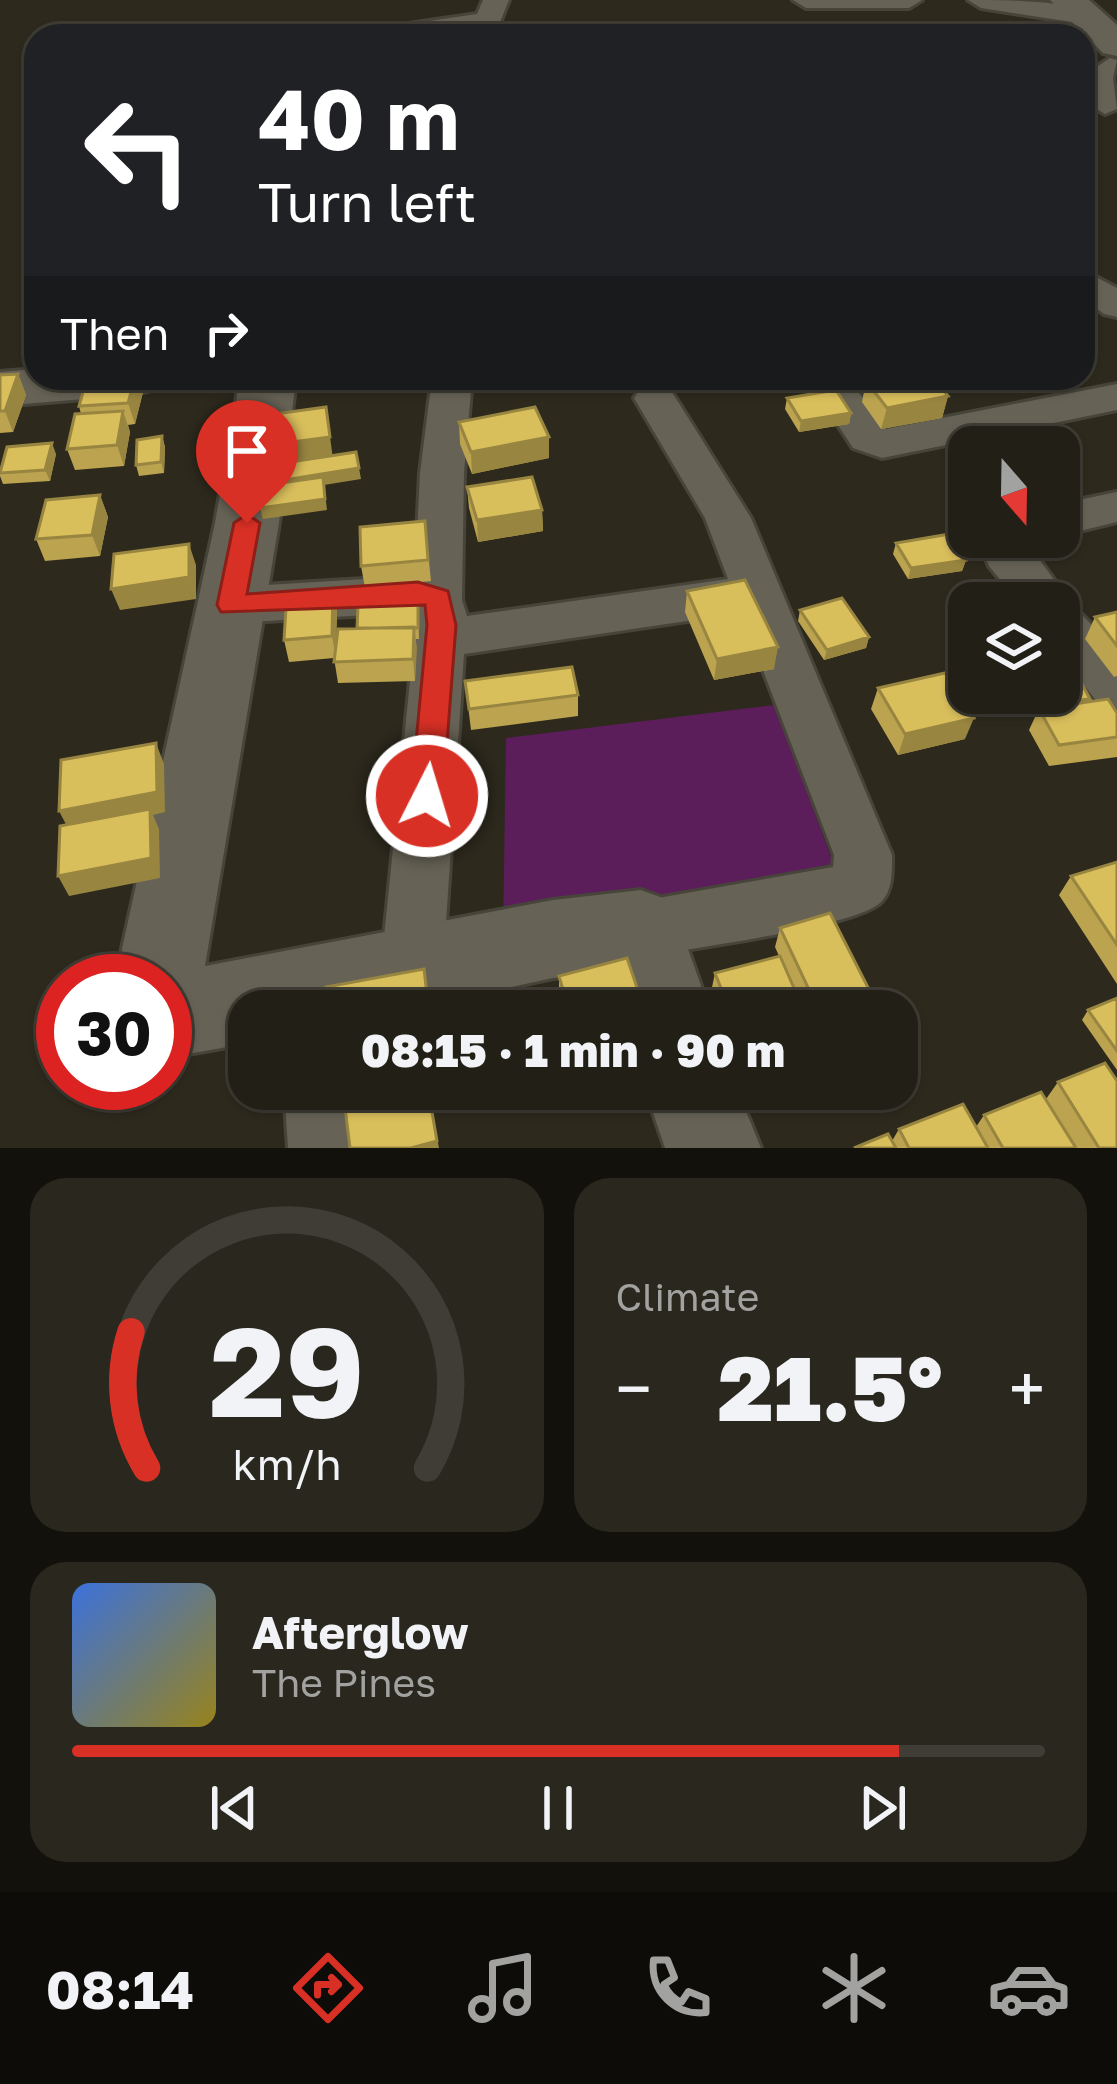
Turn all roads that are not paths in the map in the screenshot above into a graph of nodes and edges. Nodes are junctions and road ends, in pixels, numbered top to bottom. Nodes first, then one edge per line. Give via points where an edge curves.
1 (496, 0) edge
2 (909, 0) edge
3 (981, 0) edge
4 (804, 8) edge
5 (467, 24) edge
6 (1056, 24) edge
7 (1099, 38) edge
8 (1105, 105) dead end
9 (266, 390) edge
10 (451, 390) edge
11 (834, 390) edge
12 (1117, 397) edge
13 (655, 398) dead end
14 (1117, 507) edge
15 (1080, 515) edge
16 (1009, 558) edge
17 (1029, 582) edge
18 (757, 592) junction
19 (231, 605) junction
20 (440, 612) junction
21 (1080, 643) edge
22 (1117, 688) edge
23 (640, 929) junction
24 (164, 954) edge
25 (412, 967) junction
26 (339, 990) edge
27 (660, 990) edge
28 (228, 1007) edge
29 (192, 1011) edge
30 (320, 1110) edge
31 (699, 1110) edge
32 (323, 1148) edge
33 (713, 1148) edge

1 - 5 street via 488,21
2 - 4 street
3 - 6 street
7 - 8 street
9 - 19 street
10 - 20 street
11 - 12 street via 868,438 882,444
13 - 18 street via 728,518
14 - 15 street
16 - 17 street
18 - 20 street via 466,635 452,635
18 - 23 street via 863,854 861,882 845,892
19 - 20 street via 418,592
19 - 24 street
20 - 25 street
21 - 22 street
23 - 25 street
23 - 27 street
25 - 26 street
28 - 29 street
30 - 32 street
31 - 33 street

